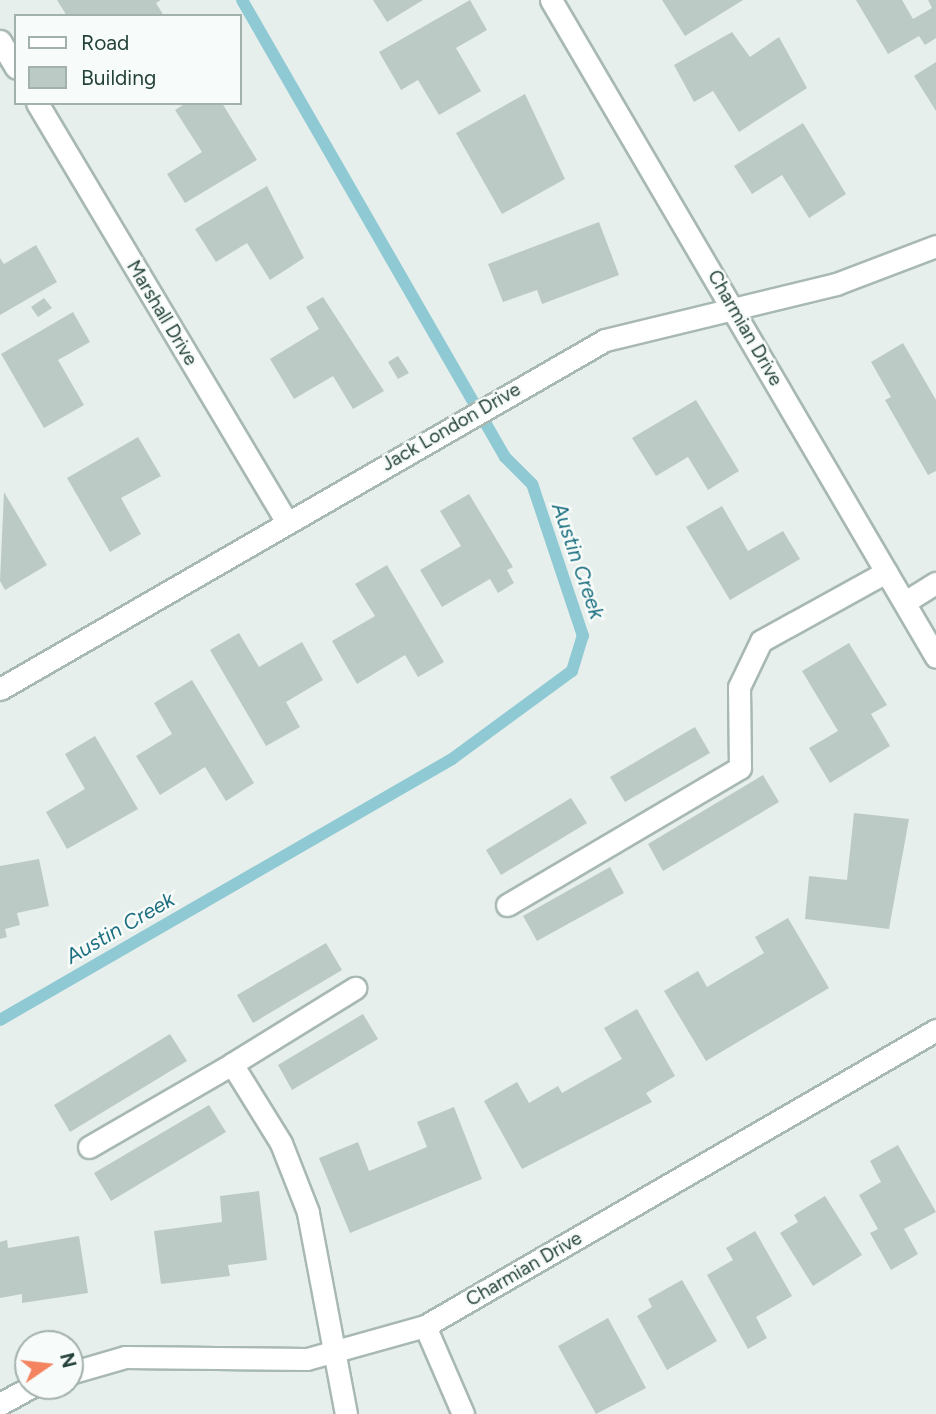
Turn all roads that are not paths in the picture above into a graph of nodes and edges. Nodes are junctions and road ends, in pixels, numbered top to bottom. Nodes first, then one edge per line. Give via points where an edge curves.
1 (551, 0) edge
2 (0, 41) edge
3 (14, 65) edge
4 (38, 105) edge
5 (936, 246) edge
6 (735, 309) junction
7 (287, 522) junction
8 (886, 572) junction
9 (936, 583) edge
10 (905, 602) junction
11 (936, 656) edge
12 (0, 689) edge
13 (507, 905) dead end
14 (355, 988) dead end
15 (936, 1030) edge
16 (232, 1064) junction
17 (89, 1147) dead end
18 (425, 1326) junction
19 (337, 1350) junction
20 (84, 1369) edge
21 (346, 1414) edge
22 (463, 1414) edge

1 - 6 street, Charmian Drive
2 - 3 street
4 - 7 street, Marshall Drive
5 - 6 street, Jack London Drive via 836,284
6 - 7 street, Jack London Drive via 652,324 605,340
6 - 8 street, Charmian Drive
7 - 12 street, Jack London Drive
8 - 10 street, Charmian Drive
8 - 13 street via 761,641 739,687 740,768
9 - 10 street
10 - 11 street, Charmian Drive
14 - 16 street
15 - 18 street, Charmian Drive
16 - 17 street
16 - 19 street via 281,1143 308,1212
18 - 19 street, Charmian Drive
18 - 22 street
19 - 20 street, Charmian Drive via 307,1359 125,1357
19 - 21 street

